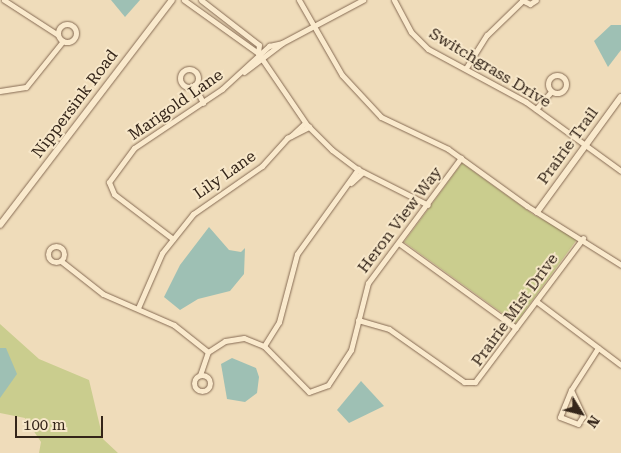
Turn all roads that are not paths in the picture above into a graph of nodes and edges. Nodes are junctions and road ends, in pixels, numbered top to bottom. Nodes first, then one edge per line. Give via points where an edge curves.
1 (4, 0) edge
2 (172, 0) edge
3 (184, 0) edge
4 (201, 0) edge
5 (299, 0) edge
6 (363, 0) edge
7 (394, 0) edge
8 (522, 0) edge
9 (536, 0) edge
10 (315, 26) junction
11 (58, 35) junction
12 (63, 41) junction
13 (282, 43) junction
14 (256, 53) junction
15 (265, 60) junction
16 (466, 68) junction
17 (244, 72) junction
18 (194, 86) dead end
19 (0, 91) edge
20 (552, 92) dead end
21 (621, 97) edge
22 (203, 103) junction
23 (536, 109) junction
24 (307, 125) junction
25 (586, 145) junction
26 (461, 158) junction
27 (361, 171) junction
28 (621, 171) edge
29 (428, 205) junction
30 (537, 212) junction
31 (0, 225) edge
32 (583, 238) junction
33 (172, 239) junction
34 (400, 244) junction
35 (61, 261) dead end
36 (621, 265) edge
37 (536, 301) junction
38 (138, 308) junction
39 (358, 320) junction
40 (516, 328) junction
41 (264, 346) junction
42 (598, 348) junction
43 (208, 352) junction
44 (621, 365) edge
45 (200, 375) dead end
46 (571, 390) junction

1 - 11 street
2 - 31 street, Nippersink Road
3 - 14 street
4 - 14 street via 259,45
5 - 10 street
6 - 10 street
7 - 16 street, Switchgrass Drive via 420,41
8 - 9 street
8 - 16 street via 487,35
10 - 13 street
10 - 26 street via 360,99 381,117
11 - 12 street
11 - 12 street via 63,25 74,26 75,38
12 - 19 street via 26,87
13 - 14 street, Marigold Lane via 275,42
13 - 15 street
14 - 15 street
14 - 17 street, Marigold Lane
15 - 17 street
15 - 24 street
16 - 23 street, Switchgrass Drive
17 - 22 street, Marigold Lane
18 - 22 street
20 - 23 street
21 - 25 street, Prairie Trail
22 - 33 street, Marigold Lane via 134,148 110,182 114,194
23 - 25 street, Switchgrass Drive
24 - 27 street
24 - 33 street, Lily Lane via 291,136 262,166 199,208
25 - 28 street, Switchgrass Drive
25 - 30 street, Prairie Trail
26 - 29 street, Heron View Way
26 - 30 street
27 - 29 street
27 - 41 street via 297,254 279,322
29 - 34 street, Heron View Way
30 - 32 street
32 - 36 street
32 - 37 street, Prairie Mist Drive
33 - 38 street, Lily Lane
34 - 39 street, Heron View Way via 368,283
34 - 40 street
35 - 38 street via 103,294
37 - 40 street, Prairie Mist Drive
37 - 42 street
38 - 43 street via 174,325
39 - 40 street, Prairie Mist Drive via 389,329 470,383 480,379
39 - 41 street, Heron View Way via 347,360 328,385 316,393 287,374
41 - 43 street via 244,338 225,341
42 - 44 street
42 - 46 street
43 - 45 street
46 - 46 street via 582,416 578,424 560,417

